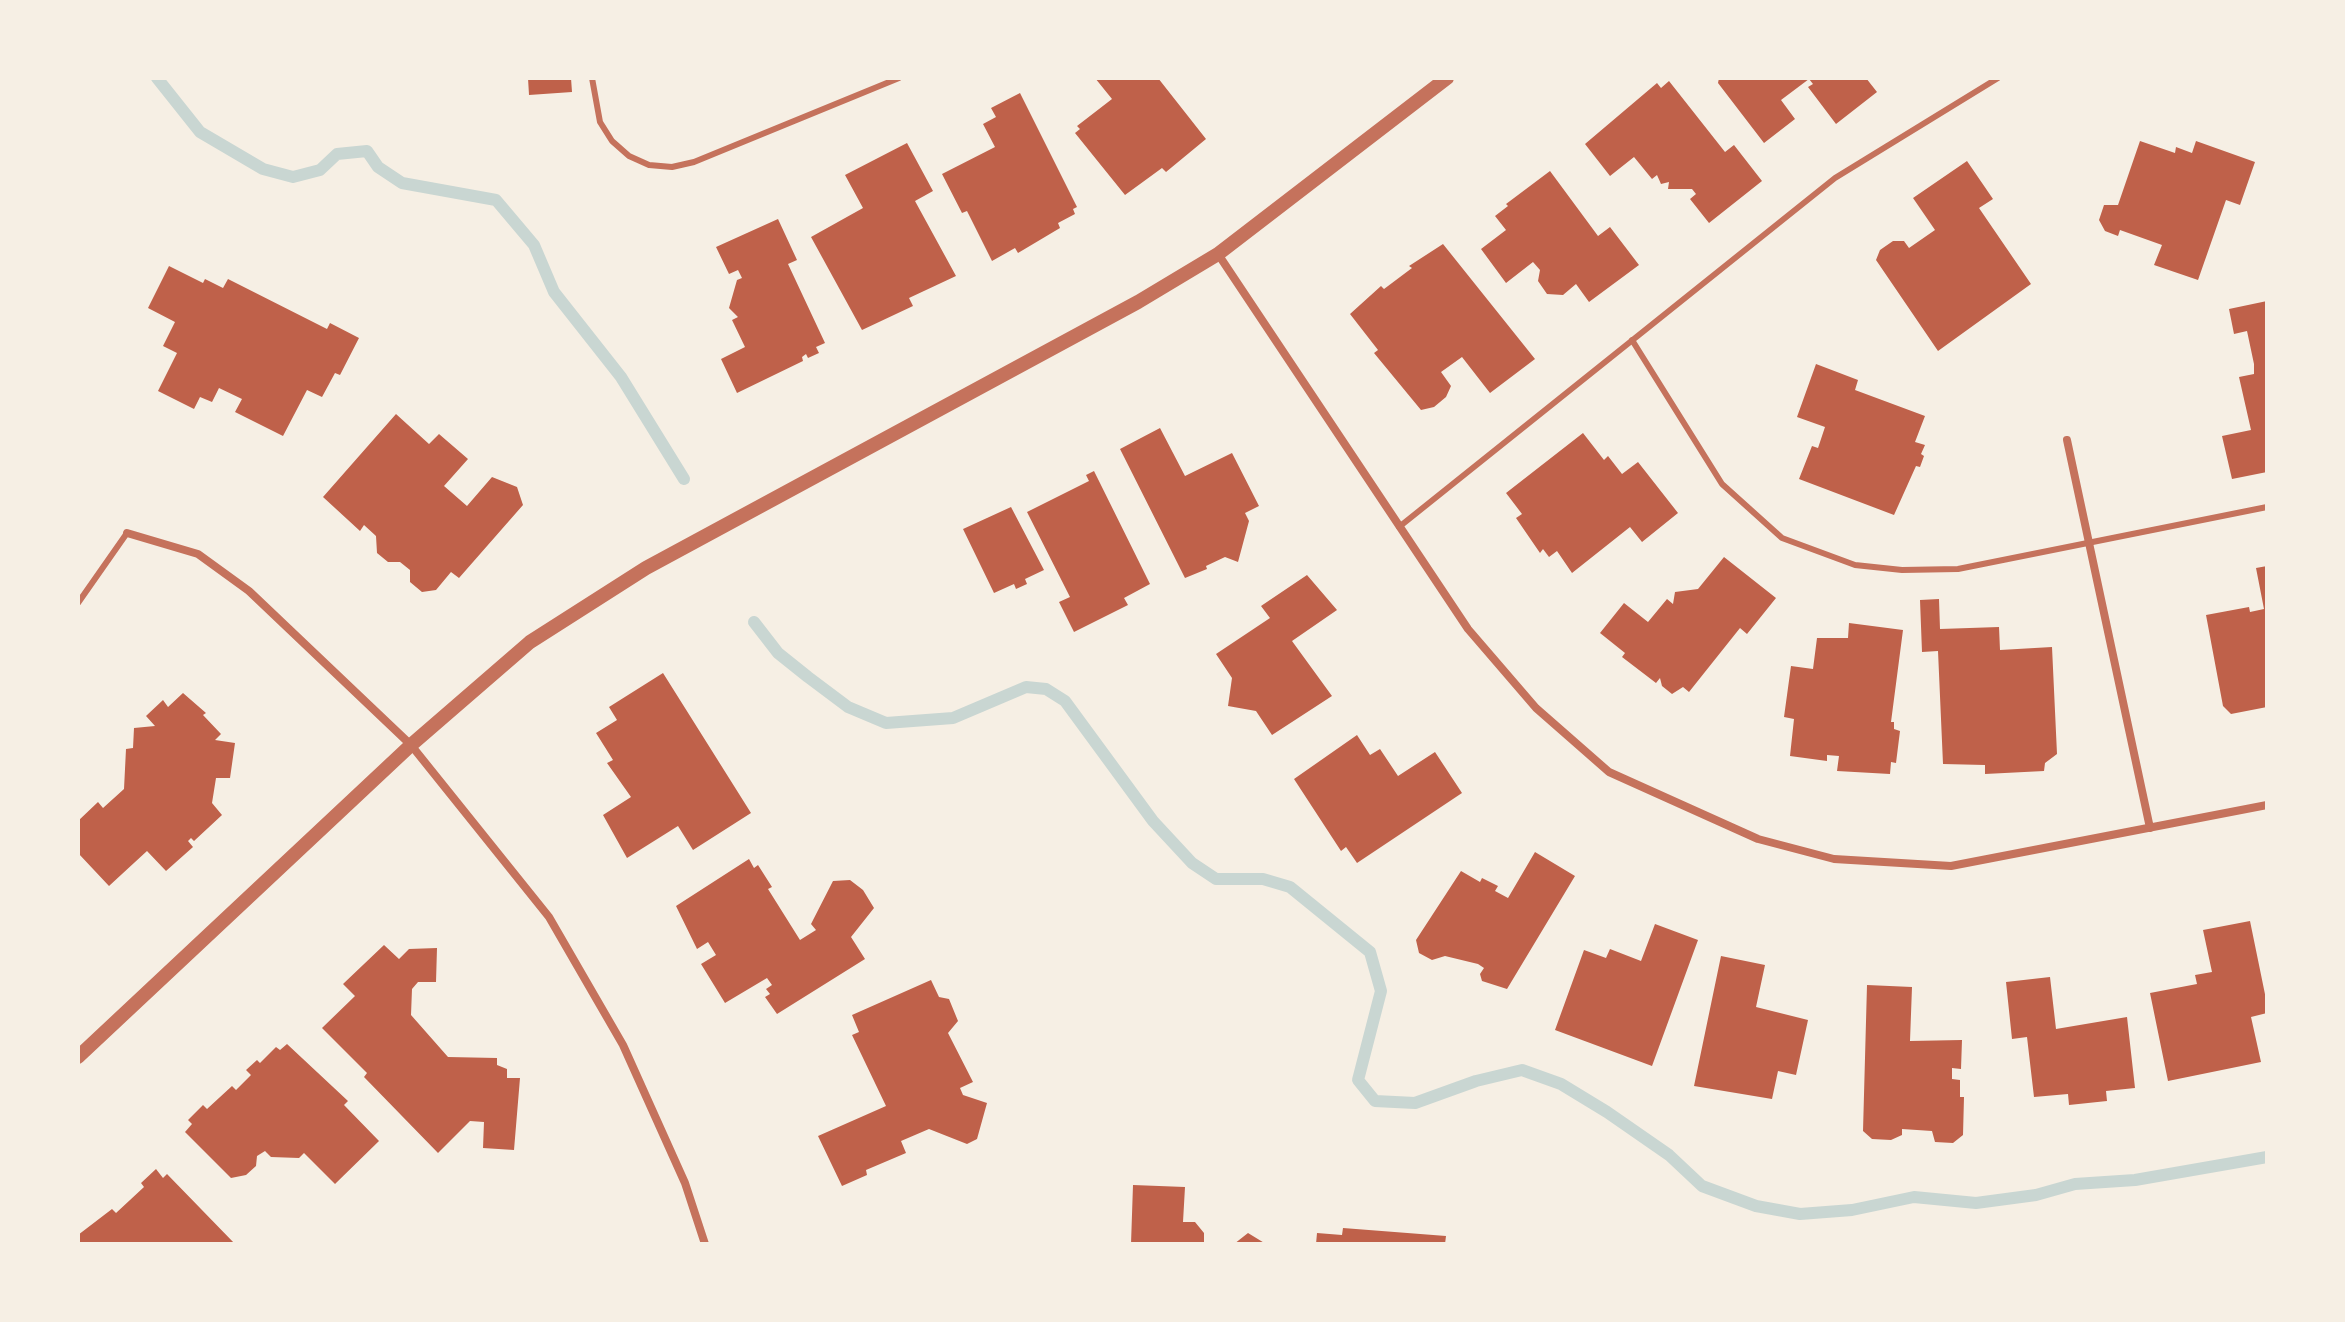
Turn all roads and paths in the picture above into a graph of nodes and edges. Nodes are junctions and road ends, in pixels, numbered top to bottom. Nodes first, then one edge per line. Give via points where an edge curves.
1 (592, 78) edge
2 (899, 78) edge
3 (1447, 78) edge
4 (1998, 78) edge
5 (1218, 254) junction
6 (1632, 340) junction
7 (2067, 440) dead end
8 (2267, 507) edge
9 (1399, 527) junction
10 (127, 533) joint
11 (2089, 545) junction
12 (78, 603) edge
13 (411, 745) junction
14 (2267, 805) edge
15 (2150, 828) junction
16 (78, 1057) edge
17 (705, 1244) edge

1 - 2 lane via 600,122 612,141 649,165 672,167
3 - 5 street
4 - 6 lane via 1835,178
5 - 9 street
5 - 13 street via 603,592 494,670
6 - 9 lane
6 - 11 lane via 1722,484 1782,538 1855,565 1902,570 1958,569
7 - 11 street
8 - 11 lane
9 - 15 street via 1487,652 1536,708 1609,772 1758,839 1834,859 1951,866
10 - 12 lane
10 - 13 street via 198,554 249,591
11 - 15 street
13 - 16 street
13 - 17 street via 549,917 623,1045 685,1183
14 - 15 street

